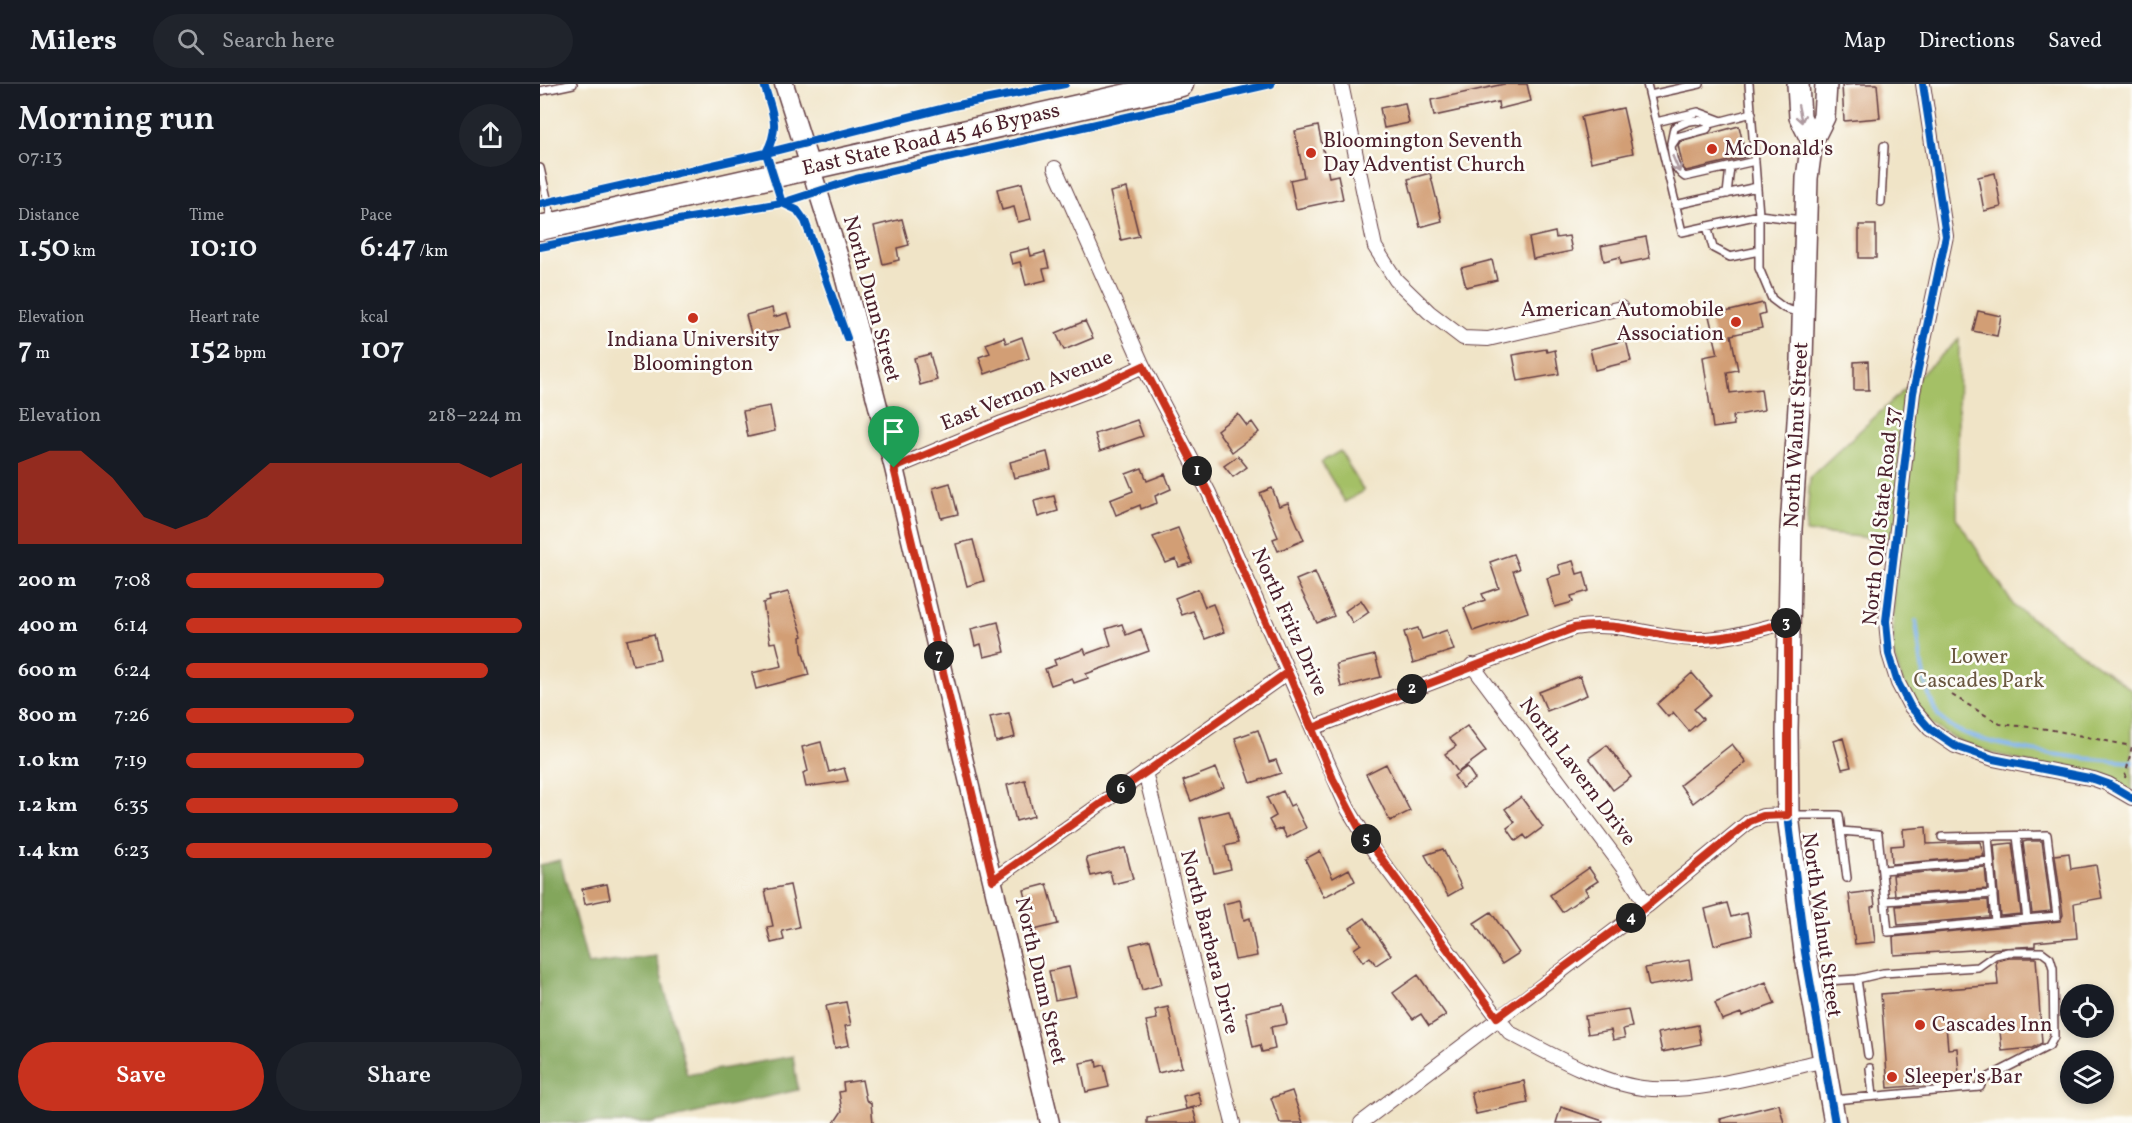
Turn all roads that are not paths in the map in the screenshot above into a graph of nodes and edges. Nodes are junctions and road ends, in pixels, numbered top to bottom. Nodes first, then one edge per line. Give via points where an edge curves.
1 (573, 84) edge
2 (784, 84) edge
3 (1181, 84) edge
4 (1341, 84) edge
5 (1647, 84) edge
6 (1700, 84) edge
7 (1749, 84) edge
8 (1798, 84) edge
9 (1826, 84) edge
10 (1923, 84) edge
11 (540, 91) edge
12 (1650, 94) junction
13 (1752, 113) junction
14 (1722, 121) junction
15 (1656, 122) junction
16 (1710, 124) junction
17 (1812, 141) junction
18 (1671, 146) junction
19 (1884, 146) dead end
20 (1755, 161) junction
21 (1730, 167) junction
22 (540, 168) edge
23 (810, 168) junction
24 (1055, 168) dead end
25 (1757, 187) junction
26 (1727, 194) junction
27 (1881, 202) dead end
28 (1675, 205) junction
29 (1759, 215) junction
30 (1808, 222) junction
31 (1707, 226) junction
32 (547, 227) edge
33 (1759, 251) junction
34 (1621, 308) dead end
35 (1803, 314) junction
36 (1143, 366) junction
37 (894, 468) junction
38 (1788, 622) junction
39 (1472, 665) junction
40 (1288, 672) junction
41 (1313, 728) junction
42 (1145, 772) junction
43 (2132, 798) edge
44 (1788, 815) junction
45 (1841, 831) junction
46 (1988, 836) junction
47 (2017, 836) junction
48 (1942, 837) dead end
49 (1990, 861) junction
50 (1882, 870) junction
51 (1847, 878) dead end
52 (993, 880) junction
53 (1993, 894) junction
54 (1885, 901) junction
55 (1647, 906) junction
56 (2027, 919) junction
57 (1995, 922) junction
58 (1857, 979) junction
59 (1809, 982) junction
60 (1497, 1017) junction
61 (1868, 1055) dead end
62 (1822, 1061) junction
63 (1870, 1068) dead end
64 (1873, 1096) junction
65 (1830, 1101) junction
66 (1050, 1123) edge
67 (1233, 1123) edge
68 (1361, 1123) edge
69 (1835, 1123) edge

1 - 11 lane
2 - 23 street, North Dunn Street
3 - 23 highway, East State Road 45 46 Bypass
4 - 34 street via 1375,247 1396,280 1429,312 1463,338 1488,339
5 - 12 lane
6 - 12 lane
7 - 13 lane
8 -> 17 main road via 1800,117
9 - 17 main road, North Walnut Street via 1824,117
10 - 43 street, North Old State Road 37 via 1947,236 1913,393 1894,539 1886,621 1893,669 1903,695 1919,718 1954,746 1993,759 2094,779
12 - 15 lane
13 - 14 lane
13 - 20 lane
14 - 15 lane via 1698,112
14 - 16 lane
15 - 28 lane
16 - 18 lane via 1707,129 1677,137
16 - 18 lane via 1701,119 1674,128
17 - 30 main road, North Walnut Street via 1807,178
18 -> 21 lane via 1674,165 1685,177
19 - 27 lane
20 - 21 lane
20 - 25 lane
21 - 26 lane
22 - 32 lane
23 - 32 highway, East State Road 45 46 Bypass
23 - 37 street, North Dunn Street via 841,264
24 - 36 street, North Fritz Drive
25 - 26 lane
25 - 29 lane
26 - 28 lane
28 - 31 lane via 1682,232
29 - 30 lane
29 - 31 lane
29 - 33 lane
30 - 35 main road, North Walnut Street
31 - 33 lane via 1713,248 1730,258
33 - 35 lane via 1761,274 1772,299
35 - 38 main road, North Walnut Street
36 - 37 street, East Vernon Avenue
36 - 40 street, North Fritz Drive via 1209,494
37 - 52 street, North Dunn Street
38 - 39 street via 1710,639 1589,625
38 - 44 main road, North Walnut Street
39 - 41 street
39 - 55 street, North Lavern Drive via 1627,873
40 - 41 street, North Fritz Drive
40 - 42 street
41 - 60 street, North Fritz Drive via 1333,779 1359,828
42 - 52 street
42 - 67 street, North Barbara Drive
44 - 45 lane via 1839,815
44 - 55 street via 1750,821
44 - 59 main road, North Walnut Street
45 - 50 lane via 1878,834
45 - 51 lane
46 - 47 lane
46 - 48 lane
46 - 49 lane
47 - 56 lane
47 - 56 lane via 2047,835 2057,916
49 - 50 lane
49 - 53 lane
50 - 54 lane
52 - 66 street, North Dunn Street
53 - 54 lane
53 - 57 lane
54 - 57 lane via 1888,932
55 - 60 street
56 - 57 lane
58 - 59 lane
58 - 61 lane
58 - 64 lane via 1883,973 1978,967 1995,955 2008,952 2043,952 2053,968 2055,1037 2049,1046 1983,1080 1980,1087
59 - 62 main road, North Walnut Street
60 - 62 street, North Fritz Drive via 1510,1033 1531,1044 1599,1075 1640,1088 1711,1085
60 - 68 street
62 - 65 main road, North Walnut Street
63 - 64 lane
64 - 65 lane
65 - 69 main road, North Walnut Street

